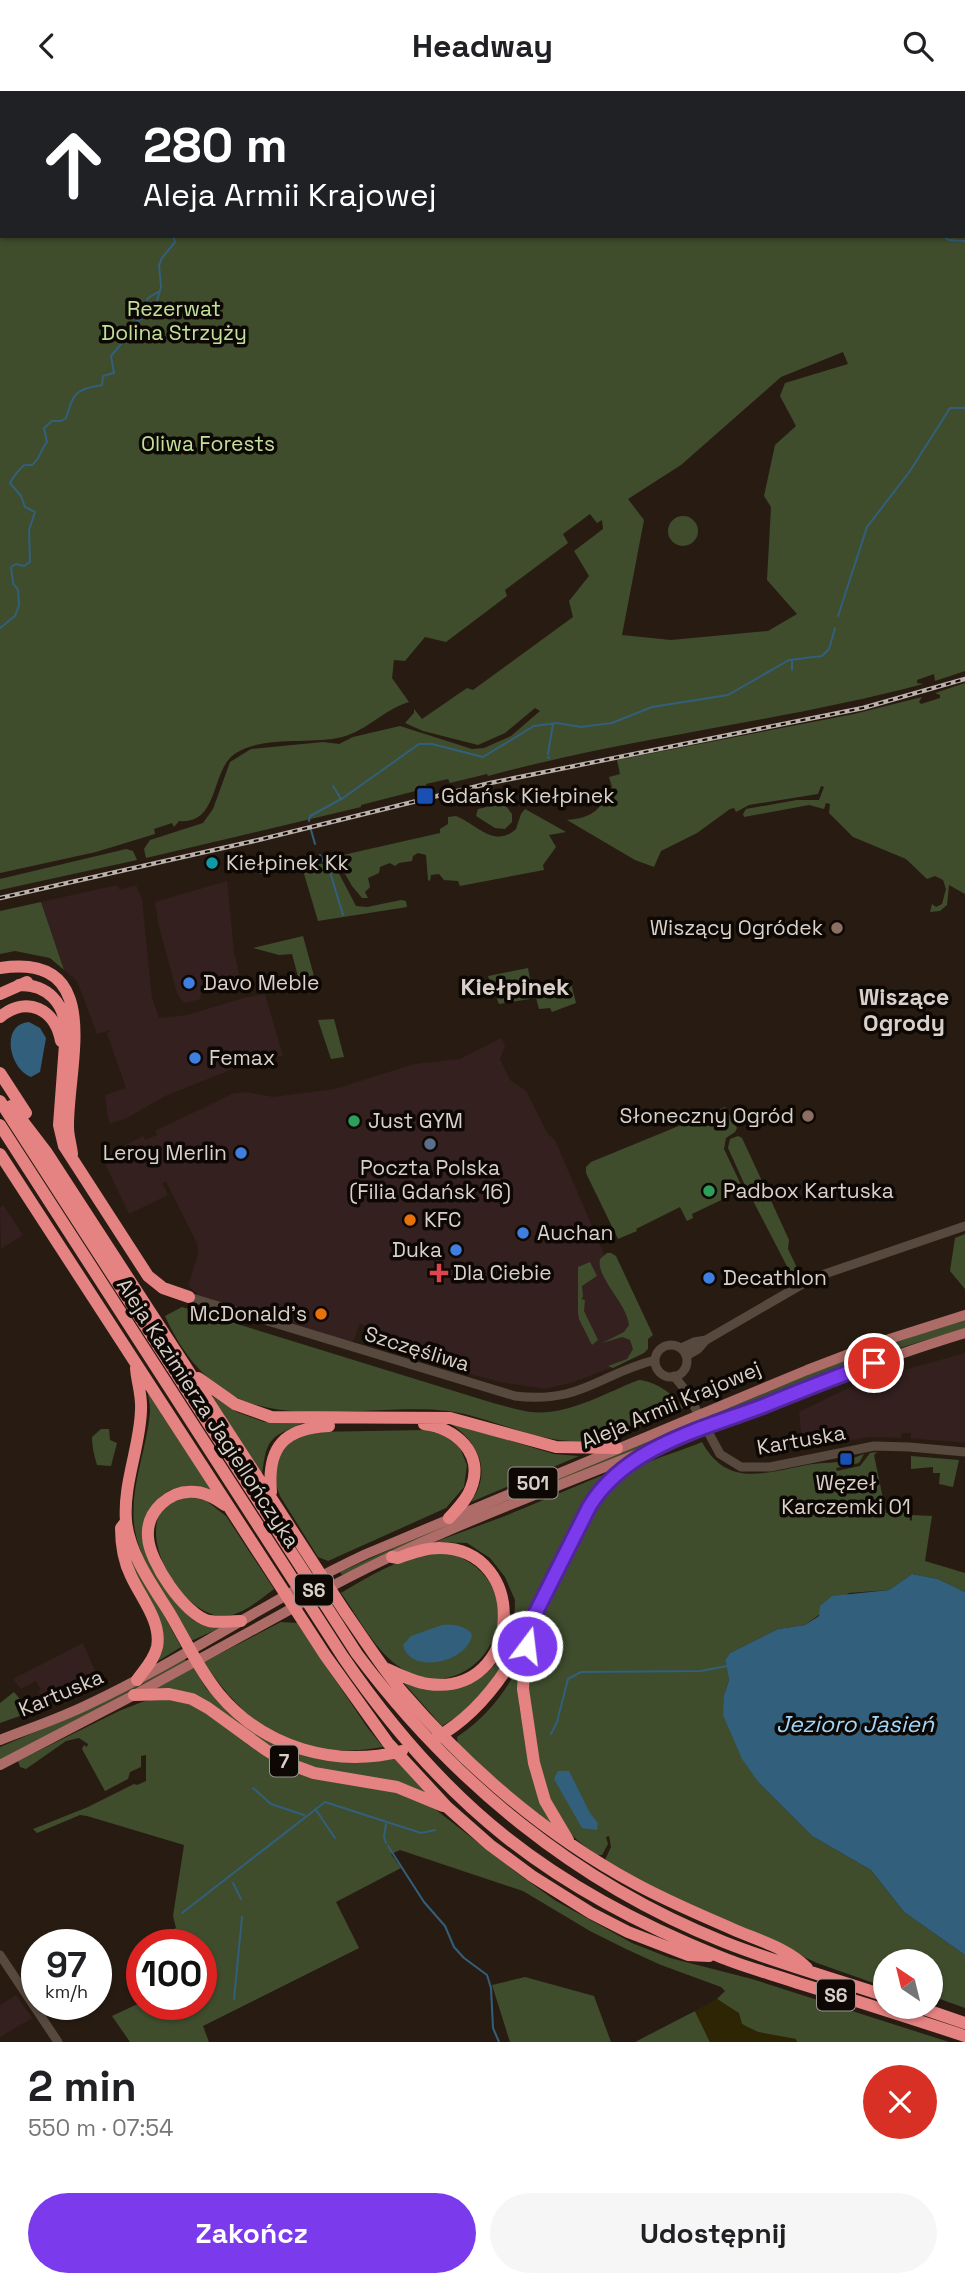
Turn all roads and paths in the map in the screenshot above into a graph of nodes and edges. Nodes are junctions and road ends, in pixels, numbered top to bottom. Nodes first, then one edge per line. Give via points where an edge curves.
1 (0, 968) edge
2 (19, 985) junction
3 (0, 994) edge
4 (0, 1017) edge
5 (74, 1019) junction
6 (65, 1047) junction
7 (0, 1073) edge
8 (0, 1095) edge
9 (0, 1101) edge
10 (0, 1125) edge
11 (47, 1153) junction
12 (0, 1154) edge
13 (74, 1161) junction
14 (965, 1226) edge
15 (189, 1297) joint
16 (965, 1315) edge
17 (965, 1333) edge
18 (684, 1352) junction
19 (137, 1364) junction
20 (656, 1364) junction
21 (190, 1371) junction
22 (678, 1374) junction
23 (657, 1447) junction
24 (617, 1448) junction
25 (965, 1452) edge
26 (271, 1495) junction
27 (229, 1507) junction
28 (449, 1518) junction
29 (126, 1522) junction
30 (392, 1557) junction
31 (242, 1621) junction
32 (526, 1632) junction
33 (201, 1651) junction
34 (186, 1659) junction
35 (384, 1668) junction
36 (137, 1680) junction
37 (134, 1695) junction
38 (0, 1740) edge
39 (0, 1765) edge
40 (447, 1807) junction
41 (570, 1843) junction
42 (0, 1955) edge
43 (720, 1957) junction
44 (810, 1970) junction
45 (873, 1992) edge
46 (943, 2016) edge
47 (965, 2023) edge
48 (965, 2036) edge
49 (58, 2042) edge

1 - 5 highway via 29,967 49,973 68,992
2 - 3 highway
2 - 5 highway via 41,981 52,985 63,995
2 - 6 highway via 40,987 58,1003 66,1023
4 - 6 highway via 21,1006 40,1009 56,1023
5 - 13 highway via 68,1126
6 - 13 highway via 59,1133
7 - 11 highway via 46,1142
8 - 11 highway
9 - 44 highway, Aleja Kazimierza Jagiellończyka / S6 via 324,1605 406,1716 500,1808 607,1884 723,1941
10 - 43 highway, Aleja Kazimierza Jagiellończyka / S6 via 343,1657 427,1766 463,1802 574,1887
11 - 21 highway
12 - 19 highway
13 - 15 highway via 148,1276
14 - 18 street via 813,1278 706,1340 694,1342
15 - 20 street, Szczęśliwa via 515,1396 542,1399 568,1395 635,1367
16 - 24 main road, Aleja Armii Krajowej / 501 via 839,1357
17 - 23 main road, Aleja Armii Krajowej / 501 via 856,1369
18 - 20 street via 664,1346 657,1352
18 - 22 street via 686,1365
19 - 27 highway
19 - 29 highway via 141,1411
20 - 22 street via 664,1375
21 - 24 highway via 235,1404 271,1417 450,1418 556,1447
21 - 26 highway
22 - 25 street, Kartuska via 714,1446 728,1461 747,1469 874,1447
23 - 30 main road, Aleja Armii Krajowej / 501
23 - 32 highway via 617,1474 595,1496
24 - 28 main road, Aleja Armii Krajowej / 501
26 - 28 highway via 271,1459 280,1443 295,1432 313,1427 439,1426 458,1436 472,1459 471,1489
26 - 35 highway
27 - 31 highway via 200,1492 177,1494 152,1514 149,1545 192,1613 216,1622
27 - 40 highway via 359,1704
28 - 31 main road, Aleja Armii Krajowej / 501 via 334,1569
29 - 32 highway via 155,1589 213,1686 238,1714 270,1736 307,1751 351,1758 383,1755 421,1744 456,1725 492,1690
29 - 36 highway via 121,1528 121,1546 158,1636 151,1661
30 - 33 main road, Aleja Armii Krajowej / 501
30 - 35 highway via 438,1548 474,1558 493,1576 503,1598 506,1621 490,1660 461,1681 424,1683
31 - 33 main road, Aleja Armii Krajowej / 501
32 - 41 highway via 523,1689 534,1763 545,1801
33 - 34 main road, Aleja Armii Krajowej / 501
34 - 36 main road, Aleja Armii Krajowej / 501
34 - 37 main road, Aleja Armii Krajowej / 501
35 - 41 highway via 477,1771
36 - 38 main road, Kartuska / 501
37 - 39 main road, Kartuska / 501
37 - 40 highway, 7 via 192,1699 287,1763 314,1773 397,1787
40 - 43 highway, 7 via 489,1845 591,1913 688,1955
41 - 44 highway via 667,1900 776,1947
42 - 49 street
43 - 48 highway, Aleja Kazimierza Jagiellończyka / S6
44 - 45 highway, Aleja Kazimierza Jagiellończyka / S6
46 - 47 highway

